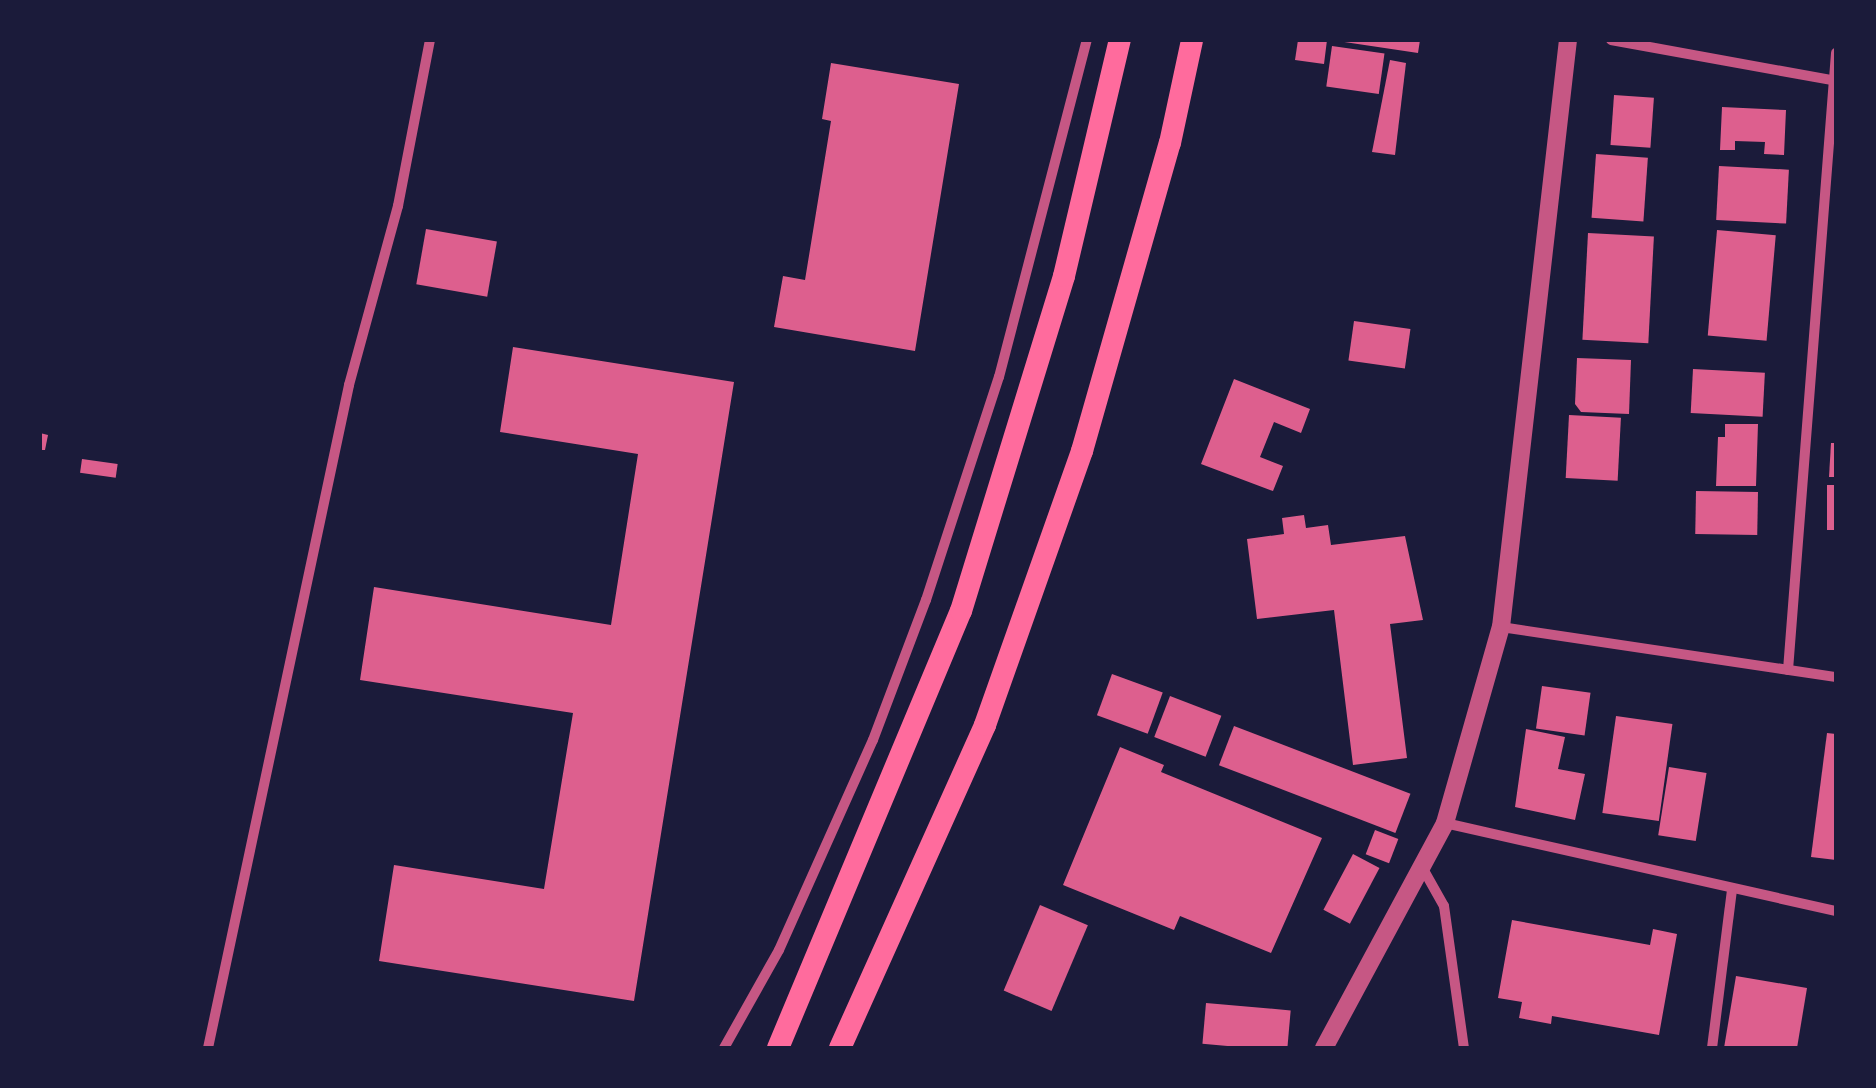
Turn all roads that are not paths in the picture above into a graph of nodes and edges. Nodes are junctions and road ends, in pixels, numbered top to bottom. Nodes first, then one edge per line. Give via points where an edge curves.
1 (430, 40) edge
2 (1087, 40) edge
3 (1120, 40) edge
4 (1192, 40) edge
5 (1568, 40) edge
6 (1611, 40) edge
7 (1836, 53) edge
8 (1834, 81) edge
9 (1501, 627) junction
10 (1788, 670) junction
11 (1836, 677) edge
12 (1445, 823) junction
13 (1422, 867) junction
14 (1732, 890) junction
15 (1836, 910) edge
16 (208, 1048) edge
17 (724, 1048) edge
18 (778, 1048) edge
19 (840, 1048) edge
20 (1324, 1048) edge
21 (1464, 1048) edge
22 (1712, 1048) edge

1 - 16 street via 398,206 349,384
2 - 17 street via 1000,377 926,600 873,740 778,950
3 - 18 highway via 1064,276 961,611
4 - 19 highway via 1170,143 1082,451 985,725
5 - 9 street
6 - 8 street
7 - 8 street
8 - 10 street
9 - 10 street
9 - 12 street
10 - 11 street
12 - 13 street
12 - 14 street
13 - 20 street
13 - 21 street via 1444,906
14 - 15 street
14 - 22 street

